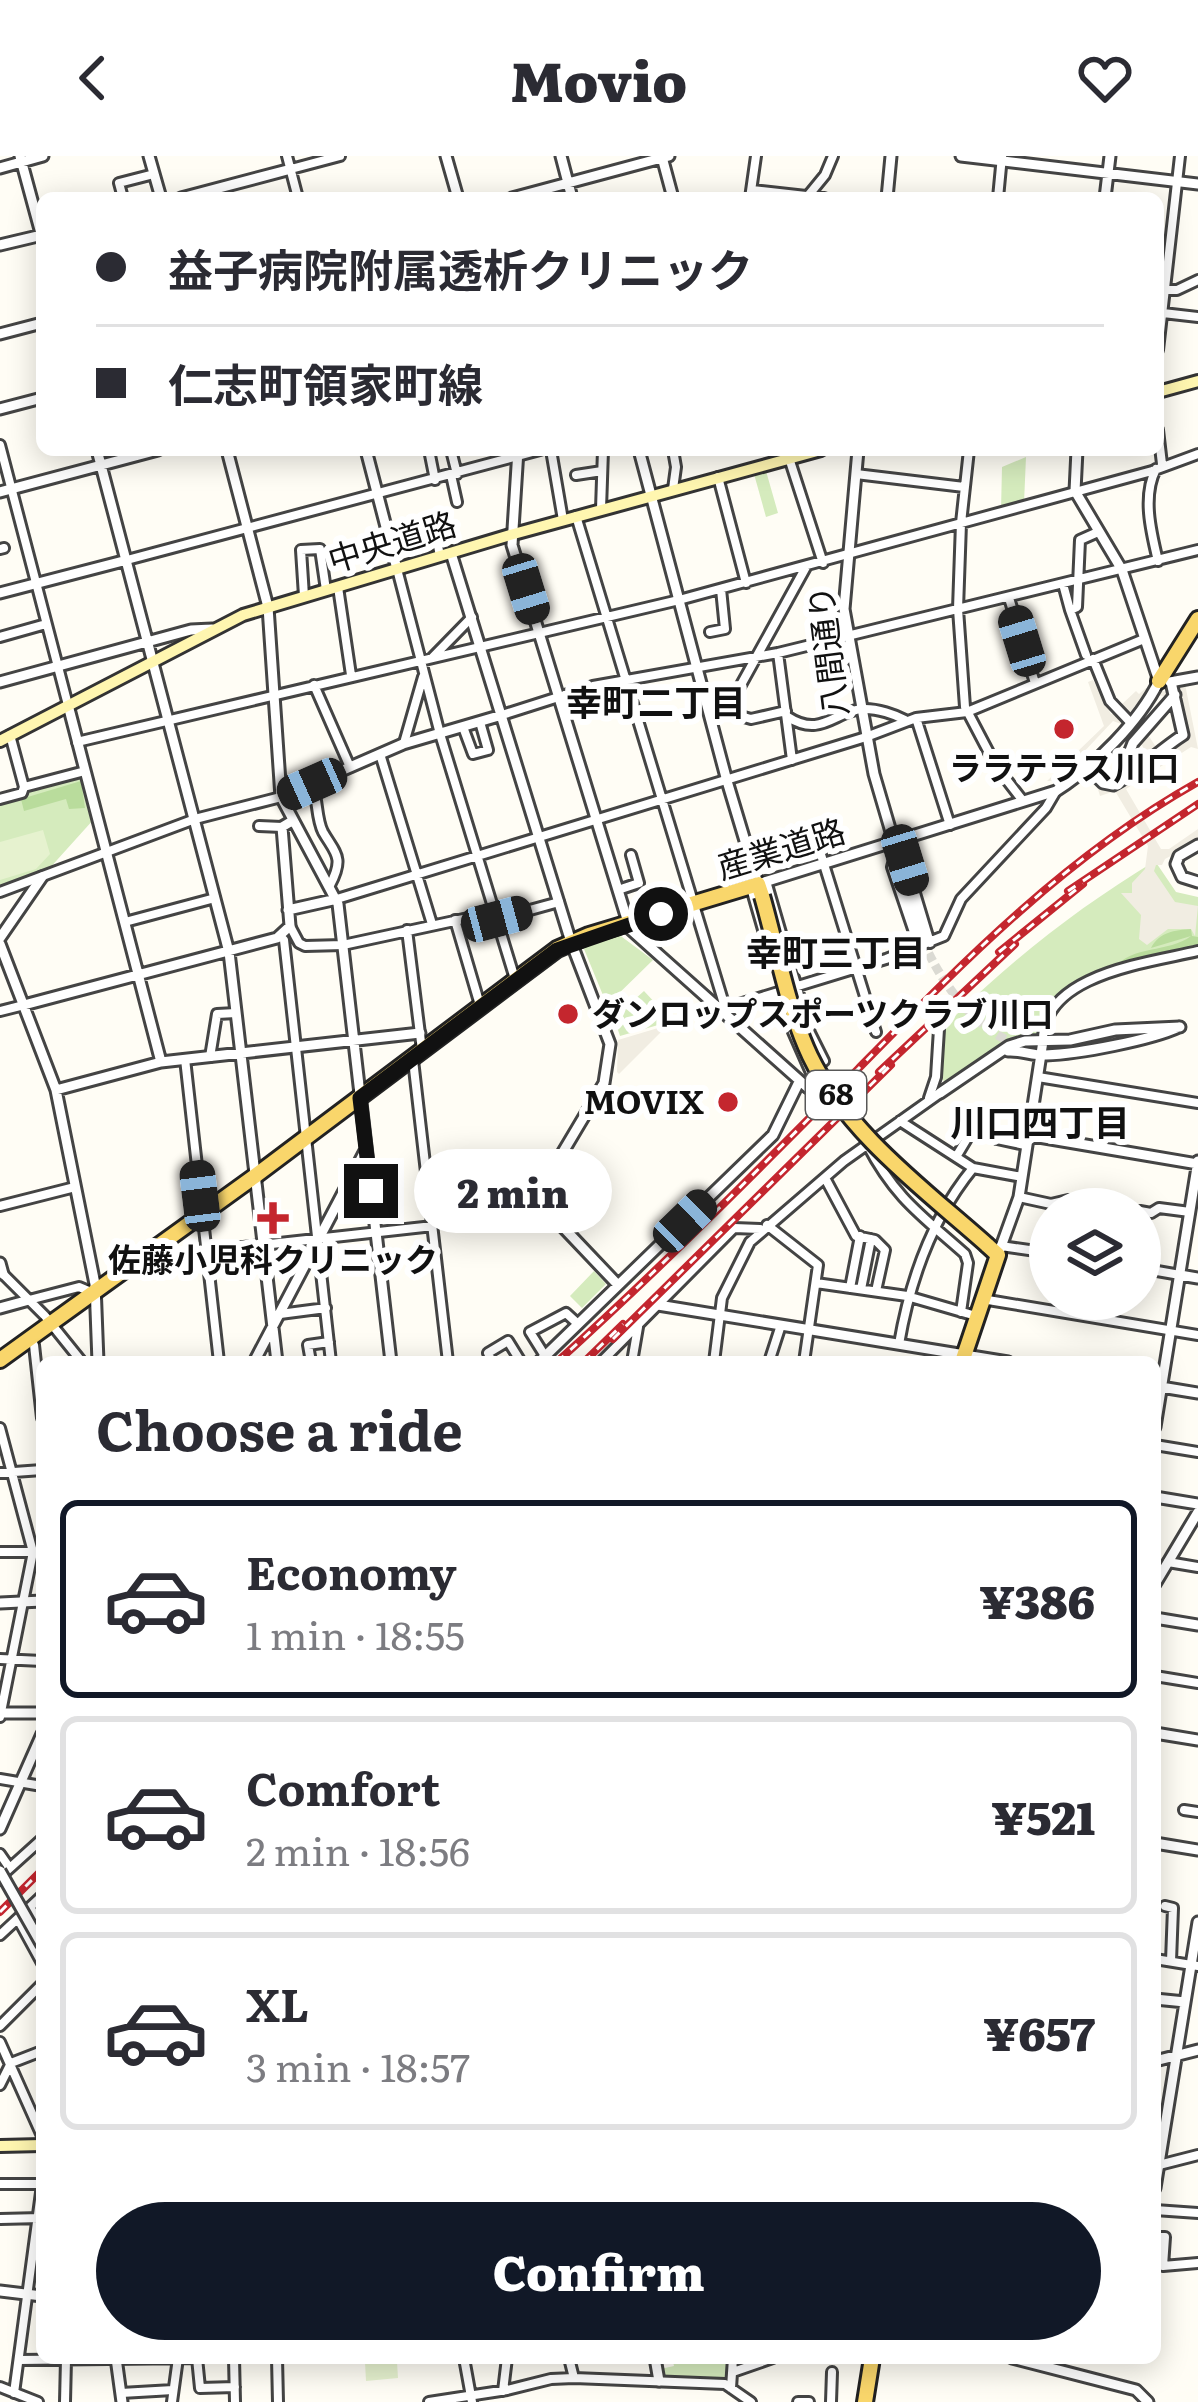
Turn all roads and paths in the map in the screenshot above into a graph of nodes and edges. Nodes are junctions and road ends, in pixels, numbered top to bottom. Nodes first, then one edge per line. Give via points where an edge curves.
1 (43, 156) edge
2 (149, 156) edge
3 (287, 156) edge
4 (340, 156) edge
5 (446, 156) edge
6 (561, 156) edge
7 (756, 156) edge
8 (833, 156) edge
9 (891, 156) edge
10 (961, 156) edge
11 (1110, 156) edge
12 (1180, 156) edge
13 (664, 157) edge
14 (1002, 158) edge
15 (21, 159) edge
16 (0, 169) edge
17 (291, 169) junction
18 (154, 174) junction
19 (1108, 174) junction
20 (568, 183) junction
21 (1177, 183) junction
22 (1198, 184) edge
23 (121, 192) edge
24 (158, 192) edge
25 (205, 192) edge
26 (297, 192) edge
27 (456, 192) edge
28 (534, 192) edge
29 (570, 192) edge
30 (672, 192) edge
31 (751, 192) edge
32 (811, 192) edge
33 (888, 192) edge
34 (999, 192) edge
35 (1106, 192) edge
36 (36, 213) edge
37 (36, 236) edge
38 (0, 245) edge
39 (1164, 276) edge
40 (1198, 280) edge
41 (1164, 289) edge
42 (1164, 314) edge
43 (1198, 317) edge
44 (36, 325) edge
45 (0, 334) edge
46 (1198, 381) edge
47 (1164, 390) edge
48 (36, 400) edge
49 (0, 409) edge
50 (0, 445) edge
51 (1198, 454) edge
52 (99, 456) edge
53 (135, 456) edge
54 (229, 456) edge
55 (368, 456) edge
56 (430, 456) edge
57 (452, 456) edge
58 (512, 456) edge
59 (518, 456) edge
60 (553, 456) edge
61 (603, 456) edge
62 (640, 456) edge
63 (674, 456) edge
64 (797, 456) edge
65 (858, 456) edge
66 (968, 456) edge
67 (1077, 456) edge
68 (1159, 456) edge
69 (789, 458) junction
70 (101, 465) junction
71 (1159, 466) junction
72 (602, 471) junction
73 (454, 474) junction
74 (856, 474) junction
75 (576, 475) dead end
76 (718, 477) junction
77 (435, 480) junction
78 (964, 487) junction
79 (674, 489) junction
80 (6, 490) edge
81 (1076, 491) junction
82 (378, 494) junction
83 (650, 495) junction
84 (457, 502) dead end
85 (602, 509) junction
86 (445, 517) dead end
87 (569, 518) junction
88 (961, 524) junction
89 (248, 529) junction
90 (1099, 532) junction
91 (510, 535) junction
92 (1198, 550) edge
93 (446, 554) junction
94 (847, 556) junction
95 (127, 560) junction
96 (1158, 561) junction
97 (823, 562) junction
98 (806, 567) junction
99 (397, 569) junction
100 (1122, 570) junction
101 (1079, 580) junction
102 (746, 583) junction
103 (36, 584) junction
104 (1063, 584) junction
105 (332, 588) junction
106 (721, 589) junction
107 (0, 593) edge
108 (304, 596) junction
109 (1009, 598) junction
110 (679, 600) junction
111 (268, 607) junction
112 (958, 609) junction
113 (1070, 610) junction
114 (472, 617) junction
115 (608, 617) junction
116 (1198, 619) edge
117 (46, 624) junction
118 (212, 629) junction
119 (710, 632) dead end
120 (540, 633) junction
121 (0, 637) edge
122 (848, 637) junction
123 (1144, 639) junction
124 (148, 642) junction
125 (481, 648) junction
126 (778, 653) junction
127 (755, 657) junction
128 (1090, 657) junction
129 (153, 661) junction
130 (425, 661) junction
131 (57, 666) junction
132 (697, 669) junction
133 (351, 675) junction
134 (424, 676) junction
135 (1198, 676) edge
136 (626, 680) junction
137 (0, 682) edge
138 (1165, 682) junction
139 (1035, 683) junction
140 (314, 685) junction
141 (274, 695) junction
142 (1175, 695) junction
143 (559, 697) junction
144 (68, 705) junction
145 (862, 709) junction
146 (726, 712) junction
147 (967, 712) junction
148 (787, 714) junction
149 (502, 715) junction
150 (710, 716) junction
151 (911, 720) junction
152 (169, 722) junction
153 (480, 722) junction
154 (1130, 722) junction
155 (464, 727) junction
156 (440, 734) junction
157 (866, 737) junction
158 (5, 738) edge
159 (77, 742) junction
160 (403, 744) junction
161 (380, 754) junction
162 (792, 760) junction
163 (350, 767) junction
164 (1087, 767) junction
165 (85, 771) junction
166 (727, 781) junction
167 (1118, 782) junction
168 (312, 784) junction
169 (24, 788) junction
170 (1056, 791) junction
171 (281, 797) junction
172 (0, 800) edge
173 (663, 800) junction
174 (1024, 802) junction
175 (195, 819) junction
176 (597, 819) junction
177 (287, 824) junction
178 (950, 825) junction
179 (259, 826) dead end
180 (538, 838) junction
181 (818, 845) dead end
182 (1198, 845) edge
183 (895, 848) junction
184 (106, 852) junction
185 (631, 854) dead end
186 (477, 856) junction
187 (825, 864) junction
188 (635, 870) junction
189 (417, 874) junction
190 (614, 877) junction
191 (43, 878) junction
192 (1198, 882) edge
193 (330, 885) junction
194 (759, 887) junction
195 (618, 890) junction
196 (0, 892) edge
197 (215, 898) junction
198 (337, 899) junction
199 (559, 902) junction
200 (694, 903) junction
201 (288, 910) junction
202 (497, 919) junction
203 (455, 920) junction
204 (125, 922) junction
205 (432, 924) junction
206 (628, 924) junction
207 (290, 926) junction
208 (407, 930) junction
209 (280, 936) junction
210 (0, 940) edge
211 (572, 942) junction
212 (924, 943) junction
213 (343, 945) junction
214 (1198, 951) edge
215 (229, 952) junction
216 (856, 968) junction
217 (138, 975) junction
218 (515, 979) junction
219 (796, 986) junction
220 (781, 991) junction
221 (481, 1005) junction
222 (18, 1007) junction
223 (723, 1009) junction
224 (0, 1011) edge
225 (236, 1013) junction
226 (1198, 1025) edge
227 (1180, 1027) junction
228 (939, 1029) dead end
229 (875, 1032) dead end
230 (420, 1033) junction
231 (353, 1040) junction
232 (1043, 1041) junction
233 (297, 1046) junction
234 (1056, 1048) tunnel mouth
235 (240, 1053) junction
236 (998, 1054) junction
237 (418, 1055) junction
238 (1042, 1056) junction
239 (210, 1057) junction
240 (184, 1059) junction
241 (161, 1062) junction
242 (809, 1072) junction
243 (1038, 1077) junction
244 (804, 1085) junction
245 (56, 1090) junction
246 (940, 1093) joint
247 (360, 1098) junction
248 (928, 1100) junction
249 (1198, 1103) edge
250 (900, 1121) junction
251 (307, 1137) junction
252 (1026, 1140) junction
253 (867, 1144) junction
254 (366, 1149) junction
255 (956, 1157) junction
256 (1198, 1163) edge
257 (973, 1168) junction
258 (255, 1176) junction
259 (1022, 1177) junction
260 (825, 1178) junction
261 (75, 1187) junction
262 (1019, 1197) junction
263 (1029, 1199) edge
264 (0, 1206) edge
265 (1161, 1209) edge
266 (202, 1214) junction
267 (1192, 1218) edge
268 (433, 1226) junction
269 (764, 1227) junction
270 (935, 1228) junction
271 (376, 1232) junction
272 (860, 1236) junction
273 (871, 1239) junction
274 (318, 1240) junction
275 (263, 1245) junction
276 (996, 1248) junction
277 (208, 1251) junction
278 (1029, 1251) edge
279 (1, 1269) edge
280 (1161, 1272) edge
281 (1180, 1275) junction
282 (1198, 1277) edge
283 (816, 1283) junction
284 (618, 1285) junction
285 (855, 1288) junction
286 (876, 1291) junction
287 (93, 1293) junction
288 (908, 1297) junction
289 (982, 1299) junction
290 (29, 1300) junction
291 (658, 1305) junction
292 (0, 1307) edge
293 (326, 1308) junction
294 (280, 1314) junction
295 (968, 1314) junction
296 (720, 1315) junction
297 (50, 1323) junction
298 (578, 1324) junction
299 (781, 1325) junction
300 (638, 1326) junction
301 (273, 1327) junction
302 (809, 1330) junction
303 (1171, 1330) junction
304 (1198, 1335) edge
305 (29, 1338) junction
306 (329, 1342) junction
307 (899, 1344) junction
308 (77, 1356) edge
309 (98, 1356) edge
310 (218, 1356) edge
311 (257, 1356) edge
312 (276, 1356) edge
313 (310, 1356) edge
314 (330, 1356) edge
315 (390, 1356) edge
316 (447, 1356) edge
317 (489, 1356) edge
318 (517, 1356) edge
319 (541, 1356) edge
320 (545, 1356) edge
321 (607, 1356) edge
322 (633, 1356) edge
323 (716, 1356) edge
324 (771, 1356) edge
325 (805, 1356) edge
326 (953, 1356) edge
327 (962, 1356) edge
328 (0, 1360) edge
329 (36, 1363) edge
330 (1161, 1373) edge
331 (1161, 1387) edge
332 (1198, 1393) edge
333 (0, 1428) edge
334 (1161, 1446) edge
335 (1198, 1452) edge
336 (36, 1470) edge
337 (12, 1472) junction
338 (0, 1473) edge
339 (1161, 1499) edge
340 (1198, 1508) edge
341 (36, 1549) edge
342 (0, 1552) edge
343 (36, 1552) edge
344 (36, 1556) edge
345 (1161, 1561) edge
346 (1168, 1562) junction
347 (1198, 1567) edge
348 (1161, 1574) edge
349 (36, 1601) edge
350 (25, 1602) junction
351 (0, 1603) edge
352 (1161, 1619) edge
353 (1198, 1625) edge
354 (0, 1659) edge
355 (13, 1659) junction
356 (36, 1661) edge
357 (1161, 1677) edge
358 (1198, 1683) edge
359 (36, 1713) edge
360 (0, 1714) edge
361 (1161, 1734) edge
362 (1198, 1740) edge
363 (36, 1748) edge
364 (0, 1779) edge
365 (21, 1783) junction
366 (36, 1785) edge
367 (1184, 1810) dead end
368 (1198, 1812) edge
369 (0, 1829) edge
370 (36, 1844) edge
371 (1161, 1844) edge
372 (1198, 1848) edge
373 (0, 1854) edge
374 (3, 1872) edge
375 (36, 1902) edge
376 (1165, 1906) dead end
377 (31, 1907) junction
378 (36, 1916) edge
379 (18, 1919) junction
380 (1198, 1922) edge
381 (36, 1934) edge
382 (0, 1936) edge
383 (36, 1952) edge
384 (1161, 1960) edge
385 (1171, 1961) junction
386 (1195, 1965) edge
387 (36, 1990) edge
388 (1161, 2000) edge
389 (1185, 2002) junction
390 (0, 2026) edge
391 (0, 2042) edge
392 (1198, 2050) edge
393 (36, 2053) edge
394 (1177, 2056) junction
395 (1161, 2060) edge
396 (11, 2063) junction
397 (0, 2085) edge
398 (36, 2122) edge
399 (1161, 2144) edge
400 (36, 2145) edge
401 (0, 2146) edge
402 (1198, 2155) edge
403 (1161, 2165) edge
404 (0, 2184) edge
405 (36, 2184) edge
406 (1161, 2210) edge
407 (1198, 2213) edge
408 (36, 2218) edge
409 (0, 2219) edge
410 (1161, 2237) edge
411 (36, 2244) edge
412 (1198, 2263) edge
413 (0, 2291) edge
414 (28, 2295) junction
415 (36, 2296) edge
416 (19, 2360) junction
417 (36, 2360) edge
418 (66, 2364) edge
419 (117, 2364) edge
420 (176, 2364) edge
421 (198, 2364) edge
422 (234, 2364) edge
423 (277, 2364) edge
424 (465, 2364) edge
425 (506, 2364) edge
426 (570, 2364) edge
427 (656, 2364) edge
428 (733, 2364) edge
429 (756, 2364) edge
430 (871, 2364) edge
431 (1035, 2364) edge
432 (734, 2372) junction
433 (832, 2372) dead end
434 (574, 2378) junction
435 (659, 2381) junction
436 (235, 2386) junction
437 (0, 2387) edge
438 (731, 2388) junction
439 (172, 2390) junction
440 (503, 2391) junction
441 (14, 2393) junction
442 (121, 2397) edge
443 (471, 2398) edge
444 (38, 2402) edge
445 (65, 2402) edge
446 (172, 2402) edge
447 (235, 2402) edge
448 (278, 2402) edge
449 (429, 2402) edge
450 (751, 2402) edge
451 (798, 2402) edge
452 (809, 2402) edge
453 (831, 2402) edge
454 (865, 2402) edge
455 (1148, 2402) edge

1 - 15 street
2 - 18 street
3 - 17 street
4 - 17 street
5 - 27 street
6 - 20 street
7 - 31 street
8 - 32 street
9 - 33 street
10 - 14 street
11 - 19 street
12 - 21 street
13 - 20 street
13 - 30 street
14 - 19 street
14 - 34 street
15 - 16 street
15 - 36 street
17 - 25 street
17 - 26 street
18 - 23 street via 119,184
18 - 24 street
19 - 21 street
19 - 35 street
20 - 28 street
20 - 29 street
21 - 22 street
21 - 39 street
37 - 38 street
40 - 41 street
42 - 43 street
44 - 45 street
46 - 47 main road
48 - 49 street
50 - 80 street
51 - 71 street
52 - 70 street
53 - 70 street
54 - 89 street
55 - 82 street
56 - 77 street
57 - 73 street
58 - 73 street
59 - 91 street
60 - 87 street
61 - 72 street
62 - 83 street
63 - 79 street
64 - 69 main road, 中央道路
65 - 74 street, 八間通り
66 - 78 street
67 - 81 street
68 - 71 street
69 - 76 main road, 中央道路
69 - 97 street
70 - 80 street
70 - 95 street
71 - 81 street
71 - 96 street via 1150,481 1149,523
72 - 75 street
72 - 85 street
73 - 77 street
73 - 84 street
74 - 78 street
74 - 94 street, 八間通り
76 - 79 main road, 中央道路
76 - 102 street
77 - 82 street
78 - 88 street
79 - 83 main road, 中央道路
80 - 103 street
81 - 88 street
81 - 90 street
82 - 89 street
82 - 99 street
83 - 85 main road, 中央道路
83 - 110 street
85 - 87 main road, 中央道路
86 - 93 street via 434,520
87 - 91 main road, 中央道路
87 - 115 street
88 - 94 street
88 - 112 street
89 - 95 street
89 - 111 street
90 - 100 street
90 - 101 street via 1080,540
91 - 93 main road, 中央道路
91 - 120 street
92 - 96 street
93 - 99 main road, 中央道路
93 - 114 street
94 - 97 street
94 - 122 street, 八間通り
95 - 103 street
95 - 124 street
96 - 100 street
97 - 98 street
98 - 102 street
98 - 127 street
99 - 105 main road, 中央道路
99 - 130 street
100 - 101 street
100 - 123 street
101 - 104 street
101 - 113 street
102 - 106 street
103 - 107 street
103 - 117 street
104 - 109 street
104 - 113 street
105 - 108 main road, 中央道路
105 - 108 street via 320,549 301,550
105 - 133 street
106 - 110 street
106 - 119 street via 724,629
108 - 111 main road, 中央道路
109 - 112 street
109 - 139 street
110 - 115 street
110 - 132 street
111 - 118 main road, 中央道路
111 - 141 street
112 - 122 street
112 - 147 street
113 - 128 street
114 - 125 street
114 - 130 street
115 - 120 street
115 - 136 street
116 - 138 main road
117 - 121 street
117 - 131 street
118 - 124 street
118 - 129 main road, 中央道路
120 - 125 street
120 - 143 street
122 - 126 street
122 - 145 street, 八間通り
123 - 128 street
123 - 138 street
124 - 129 street
124 - 131 street
125 - 130 street
125 - 149 street
126 - 127 street
126 - 148 street
127 - 132 street
127 - 146 street
128 - 139 street
128 - 154 street via 1110,701
129 - 144 main road, 中央道路
129 - 152 street
130 - 133 street
130 - 134 street
131 - 137 street
131 - 144 street
132 - 136 street
132 - 150 street
133 - 140 street
134 - 156 street
134 - 160 street
135 - 138 street
136 - 143 street
136 - 173 street
138 - 142 street
138 - 154 street, 産業道路
139 - 147 street
140 - 141 street
140 - 163 street
141 - 152 street
141 - 171 street
142 - 167 street via 1133,743
142 - 167 street via 1183,735
143 - 149 street
143 - 176 street
144 - 158 main road, 中央道路
144 - 159 street
145 - 148 street via 803,726
145 - 151 street
145 - 157 street, 八間通り
146 - 148 street
146 - 150 street
147 - 151 street
147 - 174 street
148 - 162 street
149 - 153 street
149 - 180 street
150 - 166 street
151 - 157 street
151 - 178 street
152 - 159 street
152 - 175 street
153 - 155 street
153 - 155 street via 488,750 473,754
154 - 164 street, 産業道路
155 - 156 street
156 - 160 street
156 - 186 street
157 - 162 street
157 - 183 street, 八間通り
158 - 169 street
159 - 165 street
160 - 161 street
161 - 163 street
161 - 189 street
162 - 166 street
163 - 168 street
164 - 167 street via 1106,785
164 - 170 street, 産業道路
165 - 169 street
165 - 184 street
166 - 173 street
166 - 194 street
168 - 171 street
168 - 193 street via 322,830 337,853
169 - 172 street
170 - 174 street, 産業道路
170 - 212 street via 961,899 944,936
171 - 175 street
171 - 177 street
173 - 176 street
173 - 200 street
174 - 178 street, 産業道路
175 - 184 street
175 - 197 street
176 - 180 street
176 - 190 street
177 - 179 street
177 - 193 street
177 - 201 street
178 - 183 street, 産業道路
180 - 186 street
180 - 199 street
181 - 187 street
182 - 192 street via 1176,864 1182,877
183 - 187 street, 産業道路
183 - 212 street, 八間通り
184 - 191 street
184 - 204 street
185 - 188 street
186 - 189 street
186 - 202 street
187 - 194 street, 産業道路
187 - 216 street
188 - 190 street
188 - 195 street via 639,883
189 - 198 street
189 - 205 street
190 - 195 street
191 - 196 street
191 - 210 street
193 - 198 street
194 - 200 main road, 産業道路
194 - 219 street
194 - 220 street
194 - 276 main road, 68, bridge via 800,1029 823,1077 874,1144
195 - 206 street
197 - 204 street
197 - 215 street
198 - 201 street
198 - 213 street
199 - 202 street
199 - 211 street
200 - 206 main road, 産業道路
200 - 223 street
201 - 207 street
202 - 203 street
202 - 218 street
203 - 205 street
203 - 221 street
204 - 217 street
205 - 208 street
206 - 211 main road, 産業道路
206 - 223 street
207 - 209 street
207 - 213 street via 304,946
208 - 213 street
208 - 230 street
209 - 215 street
209 - 233 street
210 - 222 street
211 - 218 main road, 産業道路
211 - 284 street via 610,1044 610,1065 557,1162 550,1196 562,1226
212 - 216 street
213 - 231 street
214 - 232 street via 1078,984 1045,1018
215 - 217 street
215 - 225 street
216 - 219 street
216 - 229 street
217 - 222 street
217 - 241 street
218 - 221 main road, 産業道路
219 - 220 street
219 - 242 street via 824,1061
220 - 223 street
220 - 242 street
221 - 237 main road, 産業道路
222 - 224 street
222 - 245 street
223 - 244 street
225 - 235 street
225 - 239 street via 217,1014
226 - 227 street
227 - 232 street
227 - 234 street
227 - 238 street
228 - 248 street
230 - 231 street
230 - 237 street
231 - 233 street
231 - 247 street
232 - 236 street
232 - 238 street
233 - 235 street
233 - 251 street
235 - 239 street
235 - 258 street
236 - 238 street
236 - 246 street
237 - 247 main road, 産業道路
237 - 268 street
238 - 243 street
239 - 240 street
240 - 241 street
240 - 266 street
241 - 245 street
242 - 244 street via 815,1082
243 - 249 street
243 - 252 street
244 - 284 street via 773,1135
245 - 261 street
246 - 248 street
247 - 251 main road, 産業道路
247 - 254 street
248 - 250 street
250 - 253 street
250 - 255 street
251 - 258 main road, 産業道路
251 - 274 street
252 - 255 street via 974,1127
252 - 256 street
252 - 259 street
253 - 260 street
253 - 270 street via 887,1182
254 - 271 street
254 - 274 street
255 - 257 street
256 - 267 street
257 - 259 street
257 - 270 street
258 - 266 main road, 産業道路
258 - 275 street
259 - 262 street
260 - 269 street
260 - 272 street
261 - 264 street
261 - 287 street
262 - 263 street
262 - 276 street
265 - 267 street
266 - 277 street
266 - 287 main road, 産業道路
267 - 281 street
268 - 271 street
268 - 316 street
269 - 283 street via 818,1265
269 - 291 street via 734,1228
269 - 296 street via 726,1287
270 - 288 street
270 - 295 street via 965,1254
271 - 274 street
271 - 315 street
272 - 273 street
272 - 285 street
273 - 285 street
273 - 286 street via 885,1250
274 - 275 street
274 - 293 street
274 - 294 street
275 - 277 street
275 - 301 street
276 - 278 street
276 - 289 main road
277 - 310 street
279 - 290 street
280 - 281 street
281 - 282 street
281 - 303 street
283 - 285 street
283 - 302 street
284 - 298 street
285 - 286 street
286 - 288 street
287 - 290 street via 79,1287
287 - 297 main road, 産業道路
287 - 309 street
288 - 295 street
288 - 307 street
289 - 295 main road
289 - 303 street
290 - 292 street
290 - 297 street
291 - 296 street
291 - 300 street
293 - 294 street
293 - 306 street
294 - 301 street
295 - 327 main road
296 - 299 street
296 - 323 street
297 - 305 main road, 産業道路
297 - 308 street
298 - 319 street via 566,1313 530,1332
298 - 320 street
299 - 302 street
299 - 324 street
300 - 321 street
300 - 322 street
301 - 311 street
301 - 312 street
302 - 307 street
302 - 325 street
303 - 304 street
303 - 330 street
305 - 328 main road, 産業道路
305 - 329 street
306 - 313 street via 308,1345
306 - 314 street
307 - 326 street
317 - 318 street via 508,1341
331 - 332 street
333 - 337 street
334 - 335 street
336 - 337 street
337 - 338 street
337 - 341 street
339 - 340 street
340 - 346 street
342 - 343 street
344 - 350 street
345 - 346 street
346 - 347 street
346 - 348 street
349 - 350 street
350 - 351 street
350 - 355 street
352 - 353 street
354 - 355 street
355 - 356 street
355 - 360 street
357 - 358 street
359 - 360 street
361 - 362 street
363 - 365 street
364 - 365 street
365 - 366 street
365 - 369 street
367 - 368 street
370 - 374 street
371 - 372 street
373 - 374 street
374 - 381 street, bridge
375 - 377 street
376 - 385 street via 1173,1908
377 - 378 street
377 - 379 street
379 - 382 street
379 - 383 street
380 - 386 street
384 - 385 street
385 - 386 street
386 - 389 street
387 - 390 street
388 - 389 street
389 - 394 street
391 - 396 street
392 - 394 street
393 - 396 street
394 - 395 street
394 - 399 street
396 - 397 street
396 - 398 street
400 - 401 main road
402 - 403 street
404 - 405 street
406 - 407 street
408 - 409 street
410 - 412 street via 1163,2266
411 - 414 street
413 - 414 street
414 - 415 street
414 - 416 street
416 - 417 street
416 - 441 street
418 - 445 street
419 - 442 street
420 - 439 street
421 - 436 street via 200,2388
422 - 436 street
423 - 448 street
424 - 443 street
425 - 440 street
426 - 434 street
427 - 435 street
428 - 432 street
429 - 432 street
430 - 454 main road
431 - 455 street via 1136,2390
432 - 438 street
433 - 453 street
434 - 435 street
434 - 440 street
435 - 438 street
436 - 447 street
437 - 441 street
438 - 450 street
439 - 442 street
439 - 446 street
440 - 443 street
441 - 444 street
443 - 449 street
451 - 452 street

